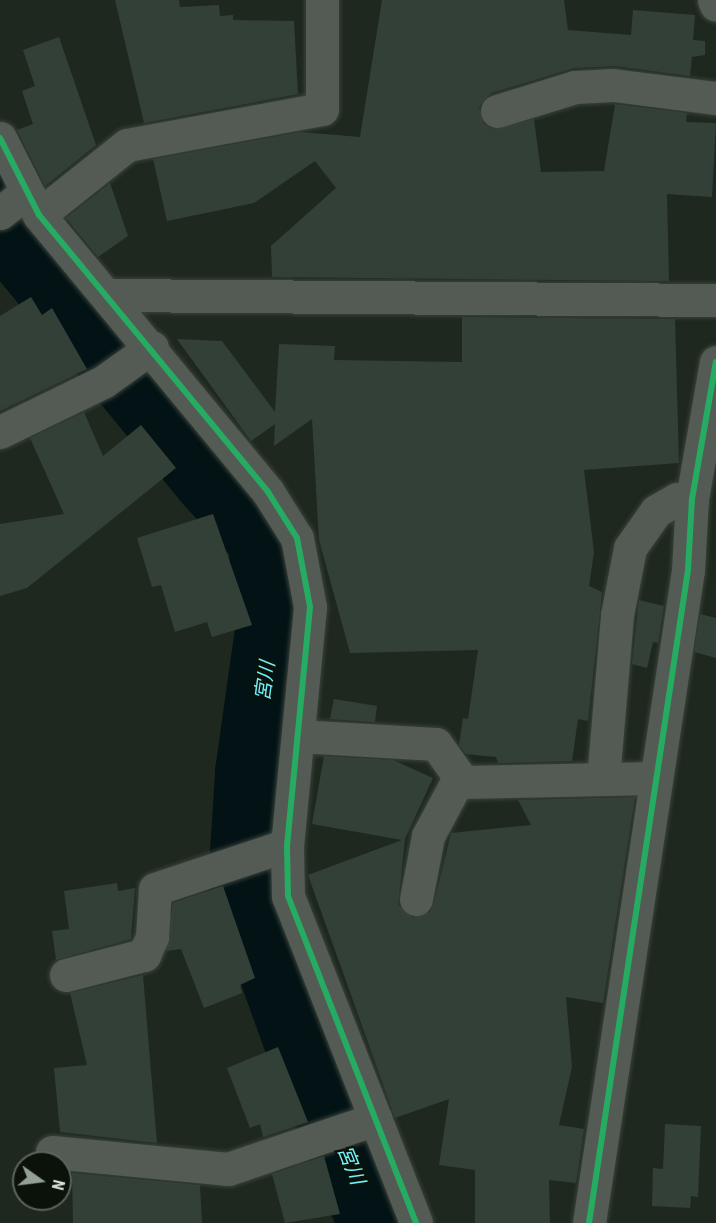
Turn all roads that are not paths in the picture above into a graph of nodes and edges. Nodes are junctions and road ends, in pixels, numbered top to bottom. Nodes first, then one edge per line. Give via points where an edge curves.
1 (322, 0) edge
2 (714, 0) edge
3 (716, 5) edge
4 (716, 98) edge
5 (497, 111) dead end
6 (0, 138) edge
7 (33, 204) junction
8 (0, 213) edge
9 (109, 295) junction
10 (716, 300) edge
11 (152, 347) junction
12 (716, 362) edge
13 (0, 432) edge
14 (692, 499) junction
15 (298, 736) junction
16 (459, 778) junction
17 (656, 778) junction
18 (603, 779) junction
19 (287, 845) junction
20 (416, 899) dead end
21 (66, 975) dead end
22 (376, 1119) junction
23 (72, 1154) edge
24 (416, 1223) edge
25 (590, 1223) edge

1 - 7 street via 322,110 127,145
2 - 3 street
4 - 5 street via 613,85 574,87
6 - 7 street
7 - 8 street
7 - 9 street
9 - 10 street
9 - 11 street
11 - 13 street via 103,382
11 - 15 street via 268,492 297,538 310,607
12 - 14 street
14 - 17 street via 688,570
14 - 18 street via 677,499 656,511 630,548 617,615
15 - 16 street via 436,744
15 - 19 street
16 - 18 street via 463,782
16 - 20 street via 428,836
17 - 18 street
17 - 25 street
19 - 21 street via 155,888 152,937 144,955
19 - 22 street via 288,896
22 - 23 street via 228,1169
22 - 24 street

